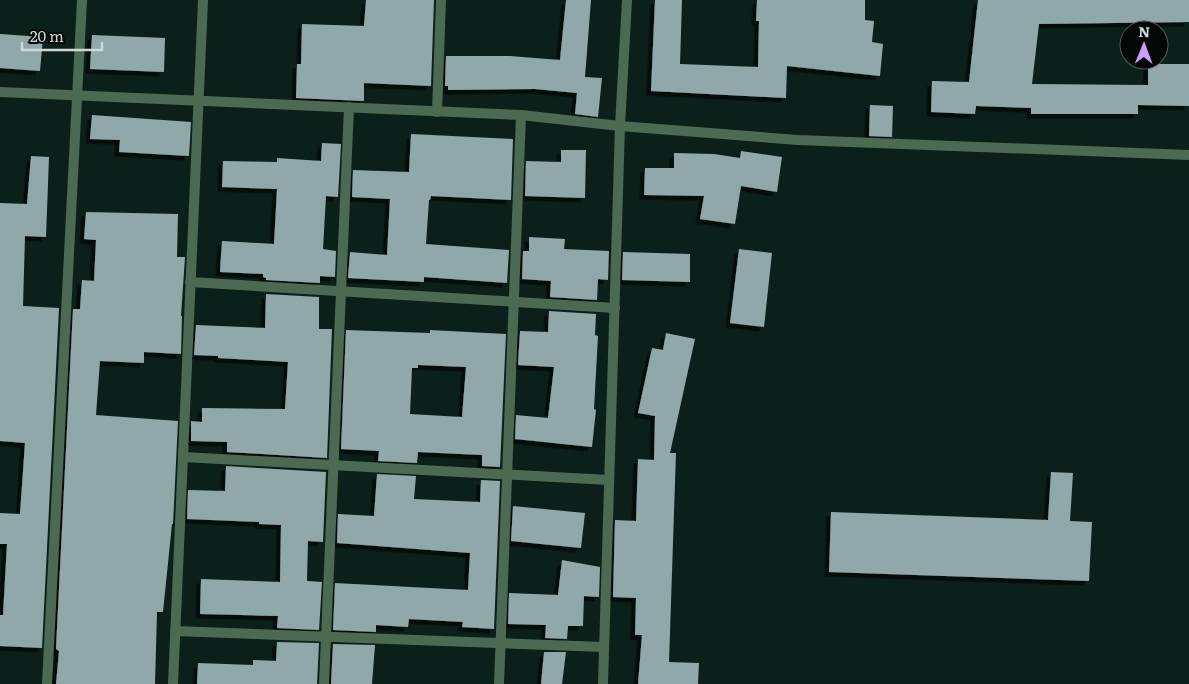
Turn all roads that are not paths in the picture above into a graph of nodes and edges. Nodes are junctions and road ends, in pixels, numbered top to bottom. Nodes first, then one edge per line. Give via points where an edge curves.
1 (82, 0) edge
2 (203, 0) edge
3 (441, 0) edge
4 (627, 0) edge
5 (0, 92) edge
6 (78, 96) junction
7 (197, 101) junction
8 (349, 107) junction
9 (437, 112) junction
10 (521, 115) junction
11 (620, 126) junction
12 (1189, 154) edge
13 (190, 282) junction
14 (341, 291) junction
15 (514, 302) junction
16 (615, 308) junction
17 (182, 457) junction
18 (334, 465) junction
19 (507, 474) junction
20 (609, 480) junction
21 (175, 630) junction
22 (326, 636) junction
23 (500, 643) junction
24 (604, 647) junction
25 (47, 684) edge
26 (173, 684) edge
27 (324, 684) edge
28 (499, 684) edge
29 (603, 684) edge

1 - 6 street
2 - 7 street
3 - 9 street
4 - 11 street
5 - 6 street
6 - 7 street
6 - 25 street
7 - 8 street
7 - 13 street
8 - 9 street
8 - 14 street
9 - 10 street
10 - 11 street
10 - 15 street
11 - 12 street via 798,140
11 - 16 street
13 - 14 street
13 - 17 street
14 - 15 street
14 - 18 street
15 - 16 street
15 - 19 street
16 - 20 street
17 - 18 street
17 - 21 street
18 - 19 street
18 - 22 street
19 - 20 street
19 - 23 street
20 - 24 street
21 - 22 street
21 - 26 street
22 - 23 street
22 - 27 street
23 - 24 street
23 - 28 street
24 - 29 street

